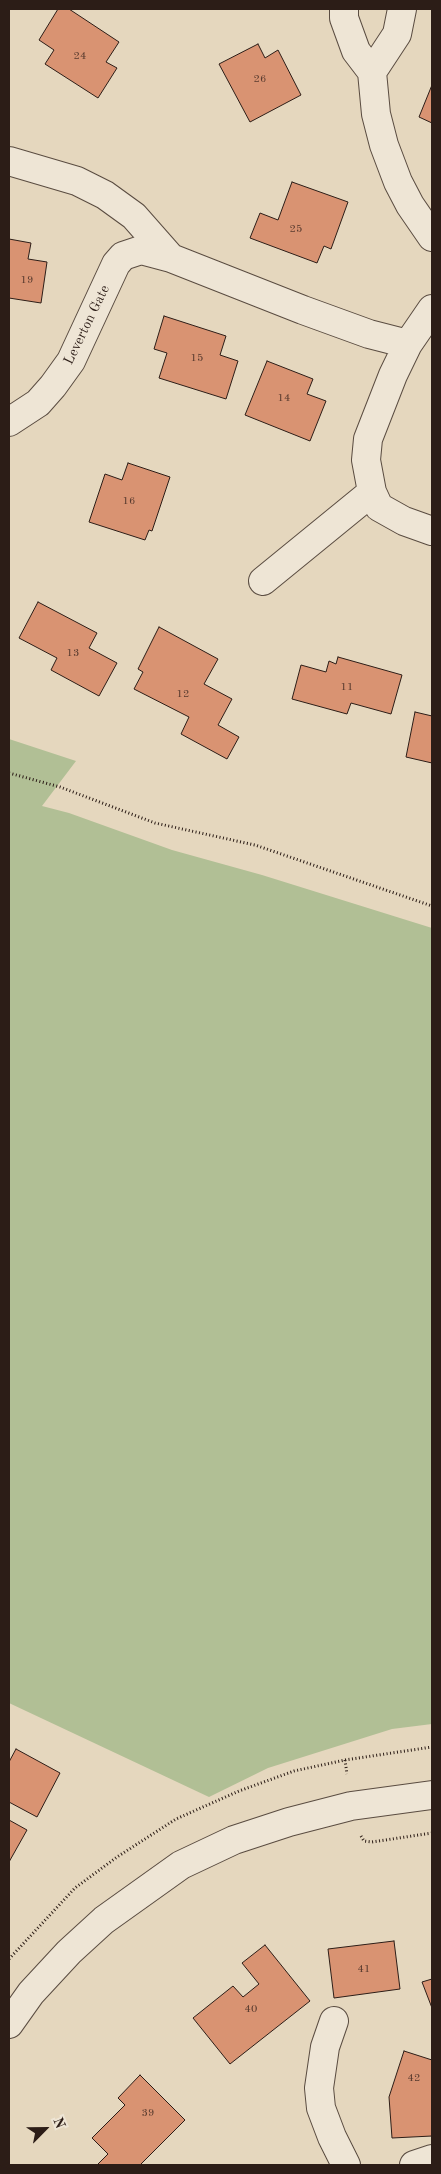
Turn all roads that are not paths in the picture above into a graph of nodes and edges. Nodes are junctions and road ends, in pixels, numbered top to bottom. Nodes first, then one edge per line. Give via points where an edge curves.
1 (344, 9) edge
2 (402, 9) edge
3 (372, 72) junction
4 (9, 161) edge
5 (432, 237) edge
6 (171, 258) junction
7 (432, 309) edge
8 (408, 344) junction
9 (9, 422) edge
10 (372, 492) junction
11 (432, 531) edge
12 (263, 581) dead end
13 (432, 1795) edge
14 (334, 2021) dead end
15 (9, 2024) edge
16 (432, 2159) edge
17 (346, 2165) edge
18 (414, 2165) edge

1 - 3 street via 356,51
2 - 3 street via 397,34
3 - 5 street via 376,114 384,145 410,206
4 - 6 street, Leverton Gate via 78,181 105,195 134,216
6 - 8 street, Leverton Gate via 369,334
6 - 9 street, Leverton Gate via 141,250 123,256 116,264 71,361 38,403
7 - 8 street
8 - 10 street via 386,390 368,440 366,460
10 - 11 street via 379,507
10 - 12 street
13 - 15 street via 351,1806 288,1822 234,1840 181,1865 104,1920 69,1952 30,1993
14 - 17 street via 325,2047 319,2088 324,2115
16 - 18 street

